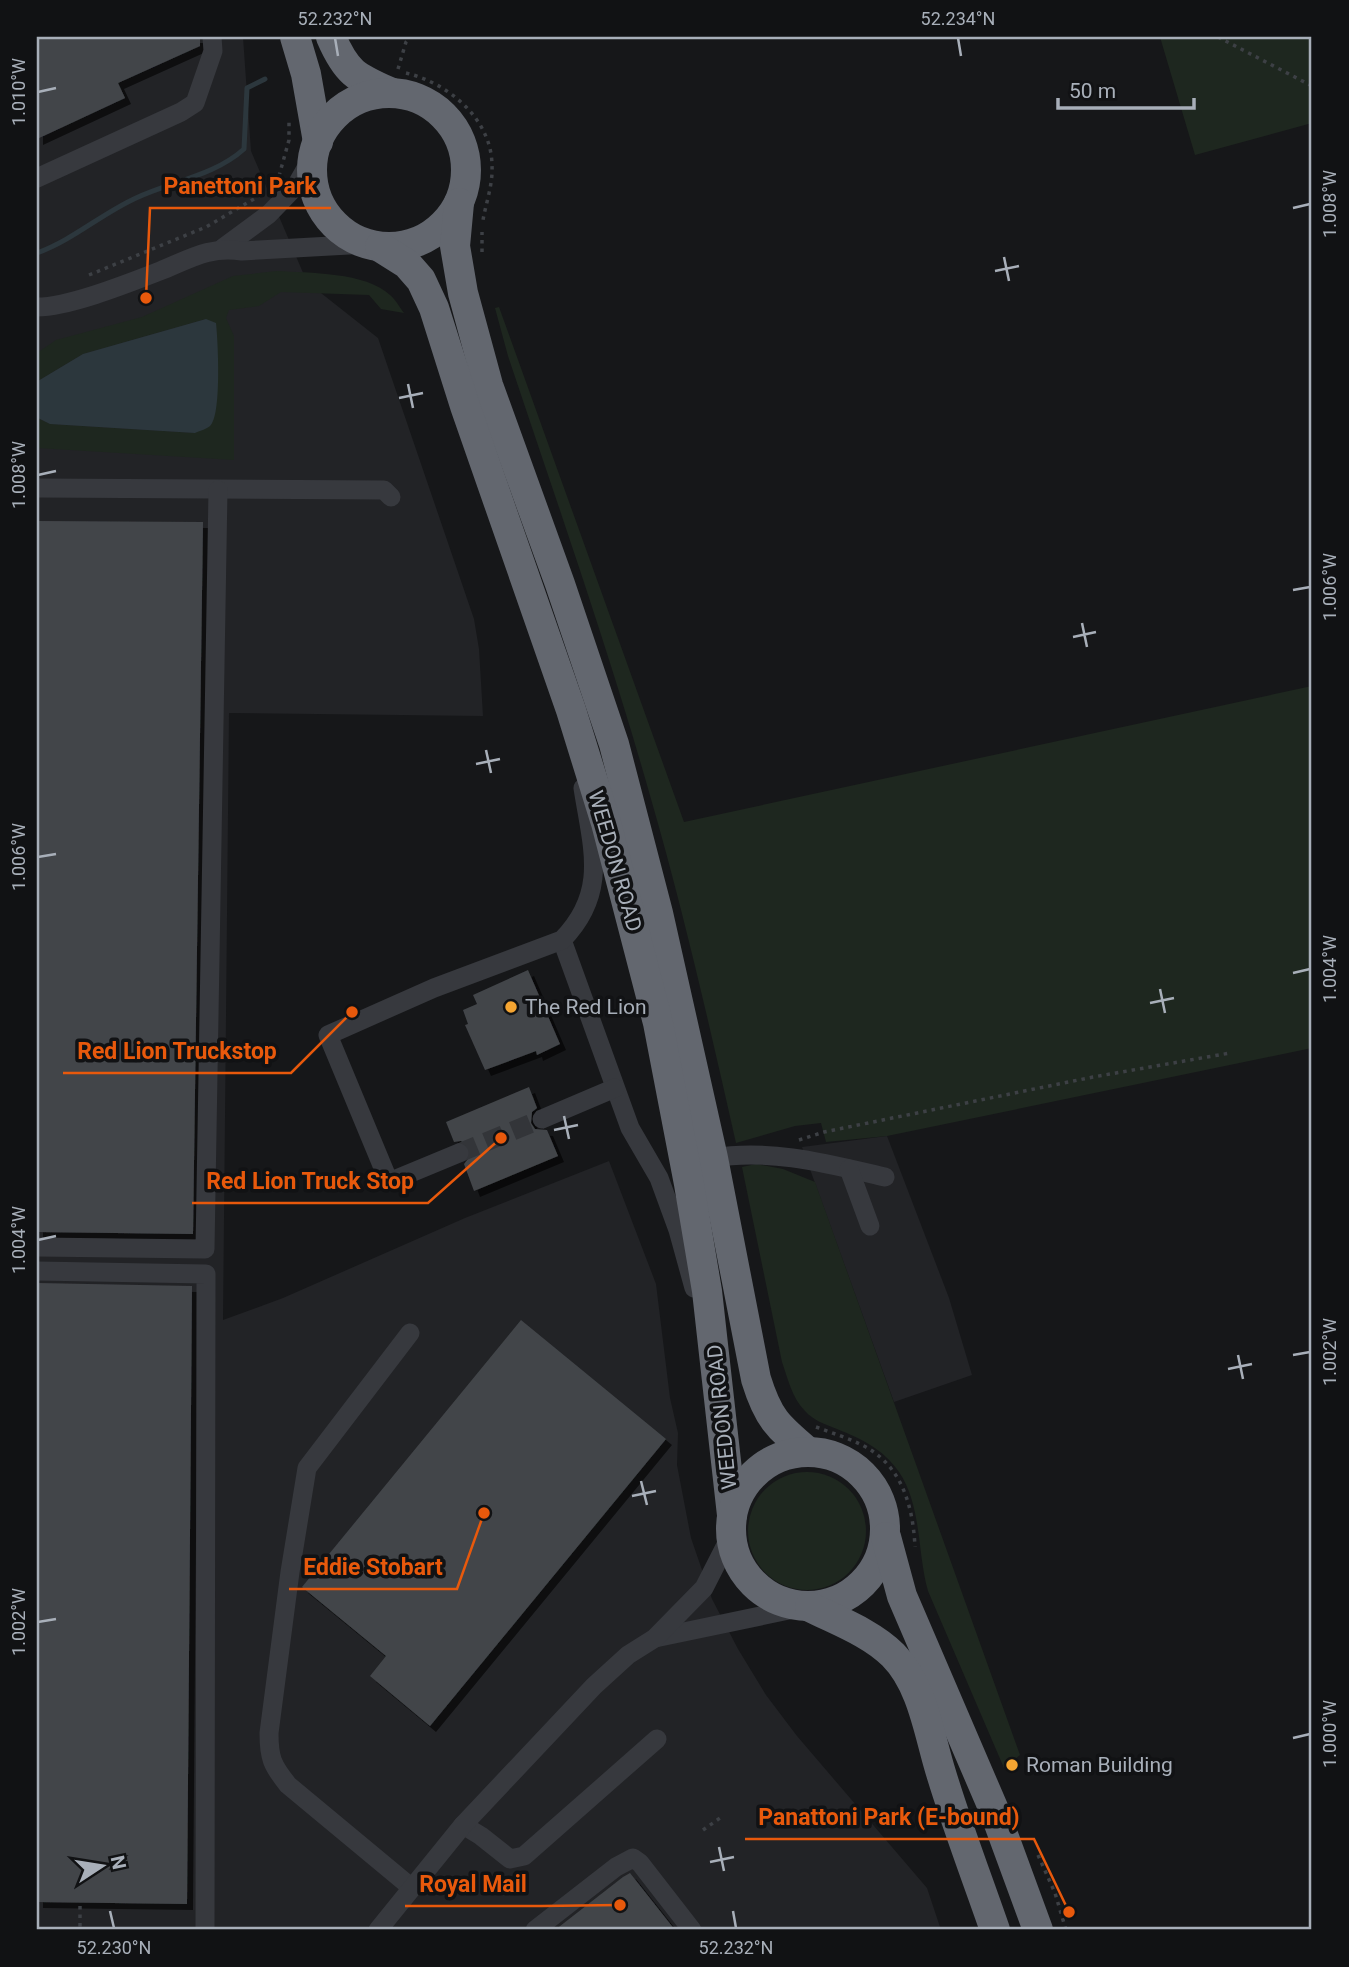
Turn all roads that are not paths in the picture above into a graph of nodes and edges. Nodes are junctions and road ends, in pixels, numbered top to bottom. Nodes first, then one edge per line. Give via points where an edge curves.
1 (212, 37) edge
2 (295, 37) edge
3 (331, 37) edge
4 (393, 77) junction
5 (315, 149) junction
6 (37, 178) edge
7 (459, 202) junction
8 (374, 246) junction
9 (223, 248) junction
10 (41, 311) edge
11 (37, 488) edge
12 (218, 490) junction
13 (391, 496) dead end
14 (571, 710) junction
15 (562, 940) junction
16 (615, 1088) junction
17 (542, 1119) tunnel mouth
18 (459, 1153) tunnel mouth
19 (713, 1158) junction
20 (849, 1169) junction
21 (885, 1177) dead end
22 (870, 1226) dead end
23 (37, 1247) edge
24 (37, 1271) edge
25 (410, 1333) dead end
26 (718, 1377) junction
27 (810, 1438) junction
28 (732, 1525) junction
29 (886, 1533) junction
30 (807, 1607) junction
31 (655, 1639) junction
32 (657, 1739) dead end
33 (463, 1825) junction
34 (412, 1888) junction
35 (205, 1930) edge
36 (378, 1930) edge
37 (535, 1930) edge
38 (692, 1930) edge
39 (995, 1930) edge
40 (1038, 1930) edge

1 - 6 street via 213,51 195,103
2 - 5 highway via 306,74
3 - 4 highway via 342,62 358,78
4 - 5 highway via 376,94 335,116
4 - 7 highway via 413,97 433,106 460,139 466,182
5 - 8 highway via 313,179 318,201 347,235
5 - 9 street via 296,186 269,214
7 - 8 highway via 427,238 412,244
7 - 19 highway, WEEDON ROAD via 455,246 463,293 488,385 614,744
8 - 9 street
8 - 14 highway, WEEDON ROAD via 407,264 421,280 434,308
9 - 10 street
11 - 12 street
12 - 13 street via 384,490
12 - 23 street via 205,1249
14 - 15 street via 594,879 589,903
14 - 26 highway, WEEDON ROAD via 658,1023 696,1224
15 - 16 street
15 - 18 street via 434,988 328,1035 389,1182
16 - 17 street
16 - 26 street via 659,1178 678,1230
19 - 20 street via 810,1160
19 - 27 highway, WEEDON ROAD via 764,1405 784,1432
20 - 21 street
20 - 22 street
24 - 35 street via 206,1274
25 - 34 street via 307,1468 269,1750 273,1766 288,1785
26 - 28 highway, WEEDON ROAD
27 - 28 highway via 758,1471 740,1492
27 - 29 highway via 867,1479 881,1504
28 - 30 highway via 733,1547 754,1585 779,1601
28 - 31 street via 704,1588
29 - 30 highway via 879,1560 864,1583 842,1599
29 - 40 highway via 902,1596 984,1785
30 - 31 street
30 - 39 highway via 872,1640 904,1668
31 - 33 street via 594,1686
32 - 33 street via 524,1856 510,1859
33 - 34 street
34 - 36 street
37 - 38 street via 633,1858

